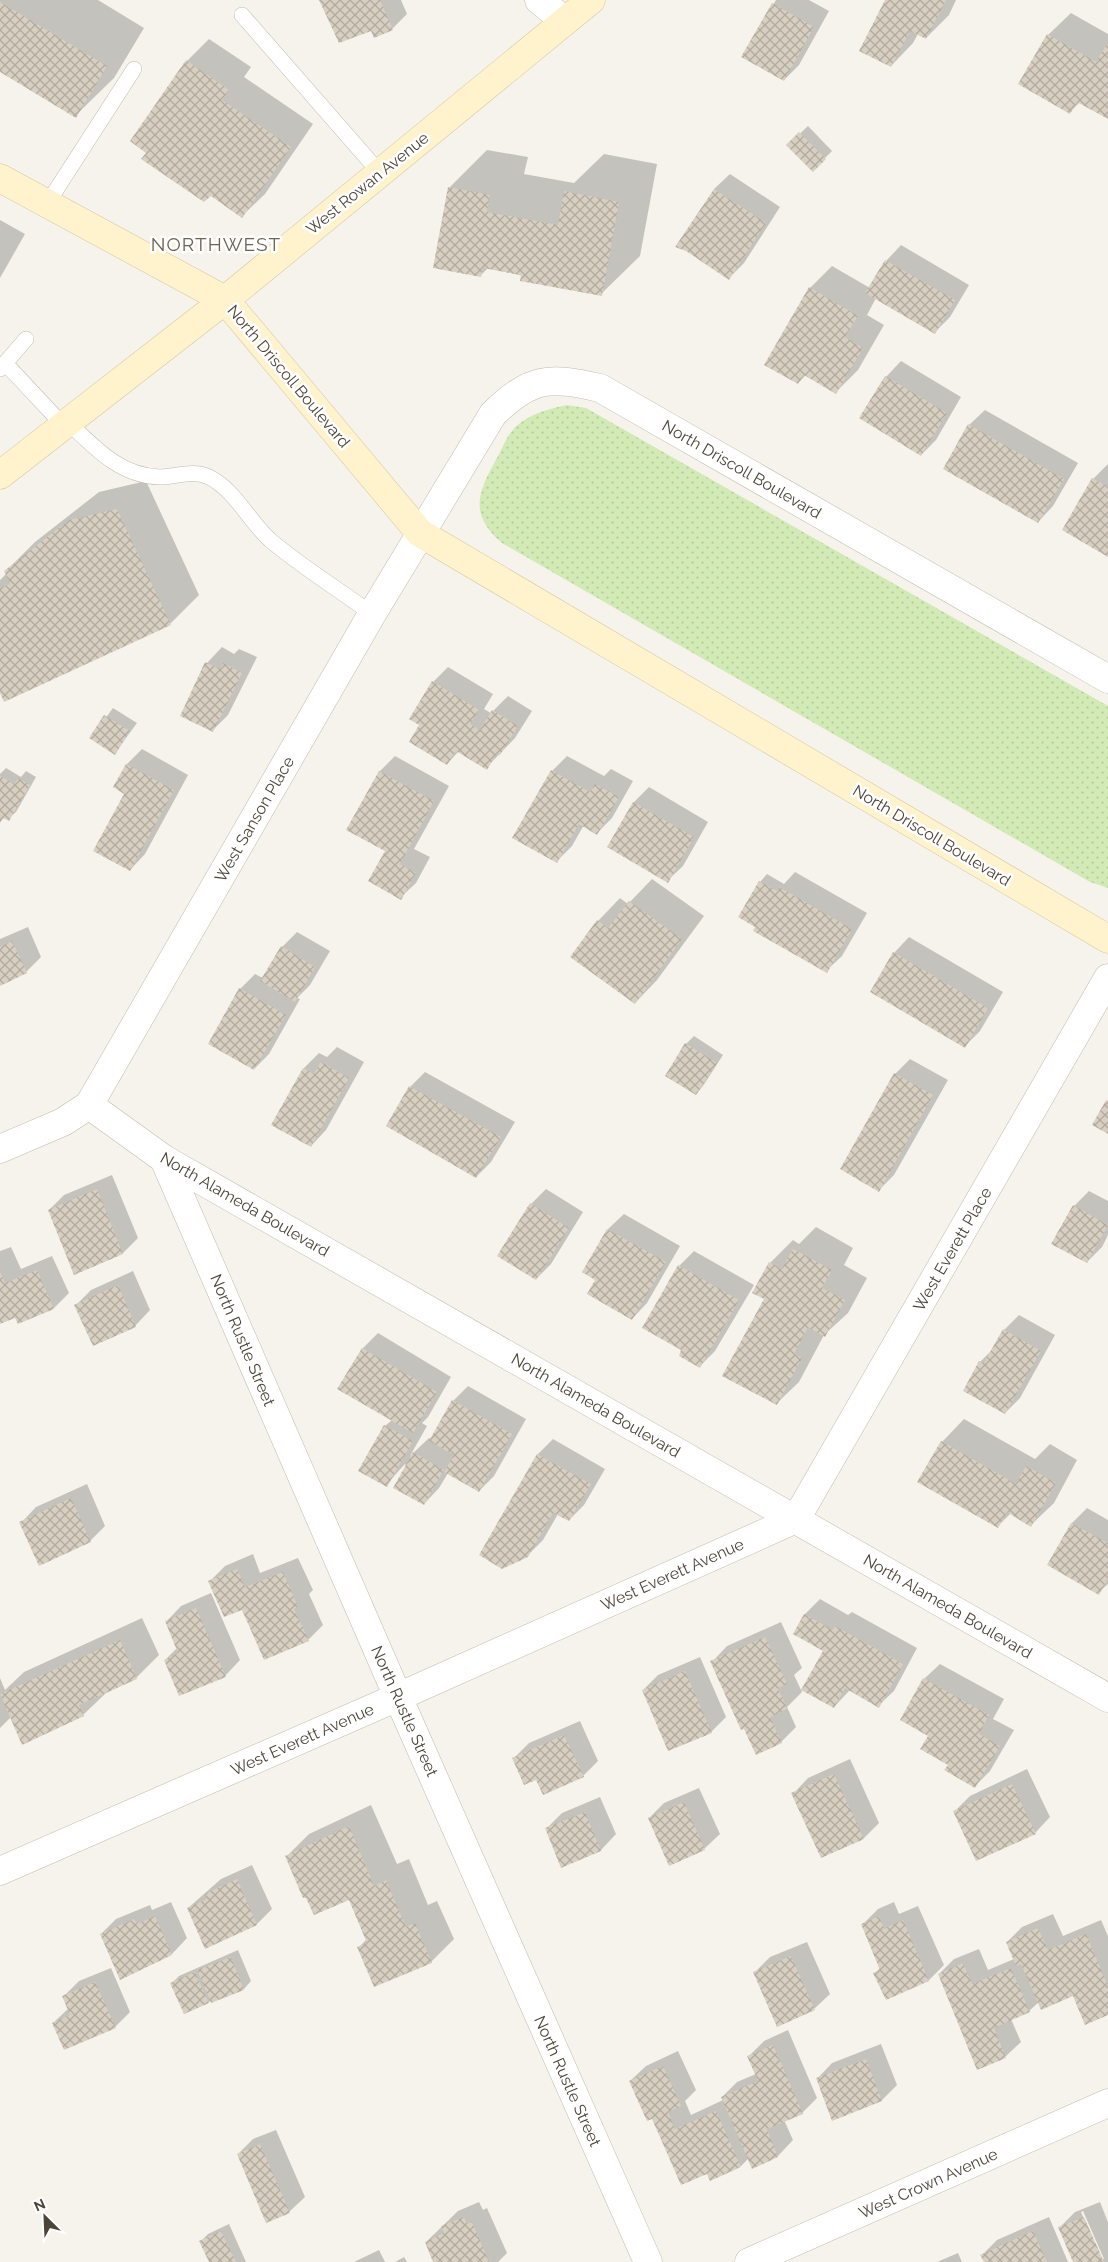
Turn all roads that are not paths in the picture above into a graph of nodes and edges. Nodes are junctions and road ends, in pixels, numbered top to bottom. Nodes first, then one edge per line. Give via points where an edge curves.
1 (539, 0) edge
2 (591, 0) edge
3 (242, 15) dead end
4 (565, 21) junction
5 (134, 69) dead end
6 (380, 172) junction
7 (0, 178) edge
8 (47, 204) junction
9 (225, 300) junction
10 (26, 339) dead end
11 (2, 366) edge
12 (66, 424) junction
13 (0, 475) edge
14 (420, 533) junction
15 (372, 614) junction
16 (1108, 679) edge
17 (1108, 938) edge
18 (1108, 978) edge
19 (89, 1105) junction
20 (0, 1149) edge
21 (164, 1159) junction
22 (796, 1519) junction
23 (398, 1697) junction
24 (1108, 1698) edge
25 (0, 1871) edge
26 (1108, 2103) edge
27 (648, 2262) edge
28 (749, 2262) edge

1 - 4 street
2 - 4 main road, West Rowan Avenue
3 - 6 lane
4 - 6 main road, West Rowan Avenue
5 - 8 lane
6 - 9 main road, West Rowan Avenue
7 - 8 main road, North Driscoll Boulevard
8 - 9 main road, North Driscoll Boulevard
9 - 12 main road, West Rowan Avenue
9 - 14 main road, North Driscoll Boulevard
10 - 11 lane
11 - 12 lane
12 - 13 main road, West Rowan Avenue
12 - 15 lane via 106,458 133,473 161,477 187,473 208,476 228,492 270,540
14 - 15 street, West Sanson Place
14 - 16 street, North Driscoll Boulevard via 493,414 511,396 529,385 548,380 574,382 600,388
14 - 17 main road, North Driscoll Boulevard
15 - 19 street, West Sanson Place
18 - 22 street, West Everett Place
19 - 20 street via 63,1122
19 - 21 street, North Alameda Boulevard
21 - 22 street, North Alameda Boulevard
21 - 23 street, North Rustle Street
22 - 23 street, West Everett Avenue
22 - 24 street, North Alameda Boulevard
23 - 25 street, West Everett Avenue
23 - 27 street, North Rustle Street
26 - 28 street, West Crown Avenue

